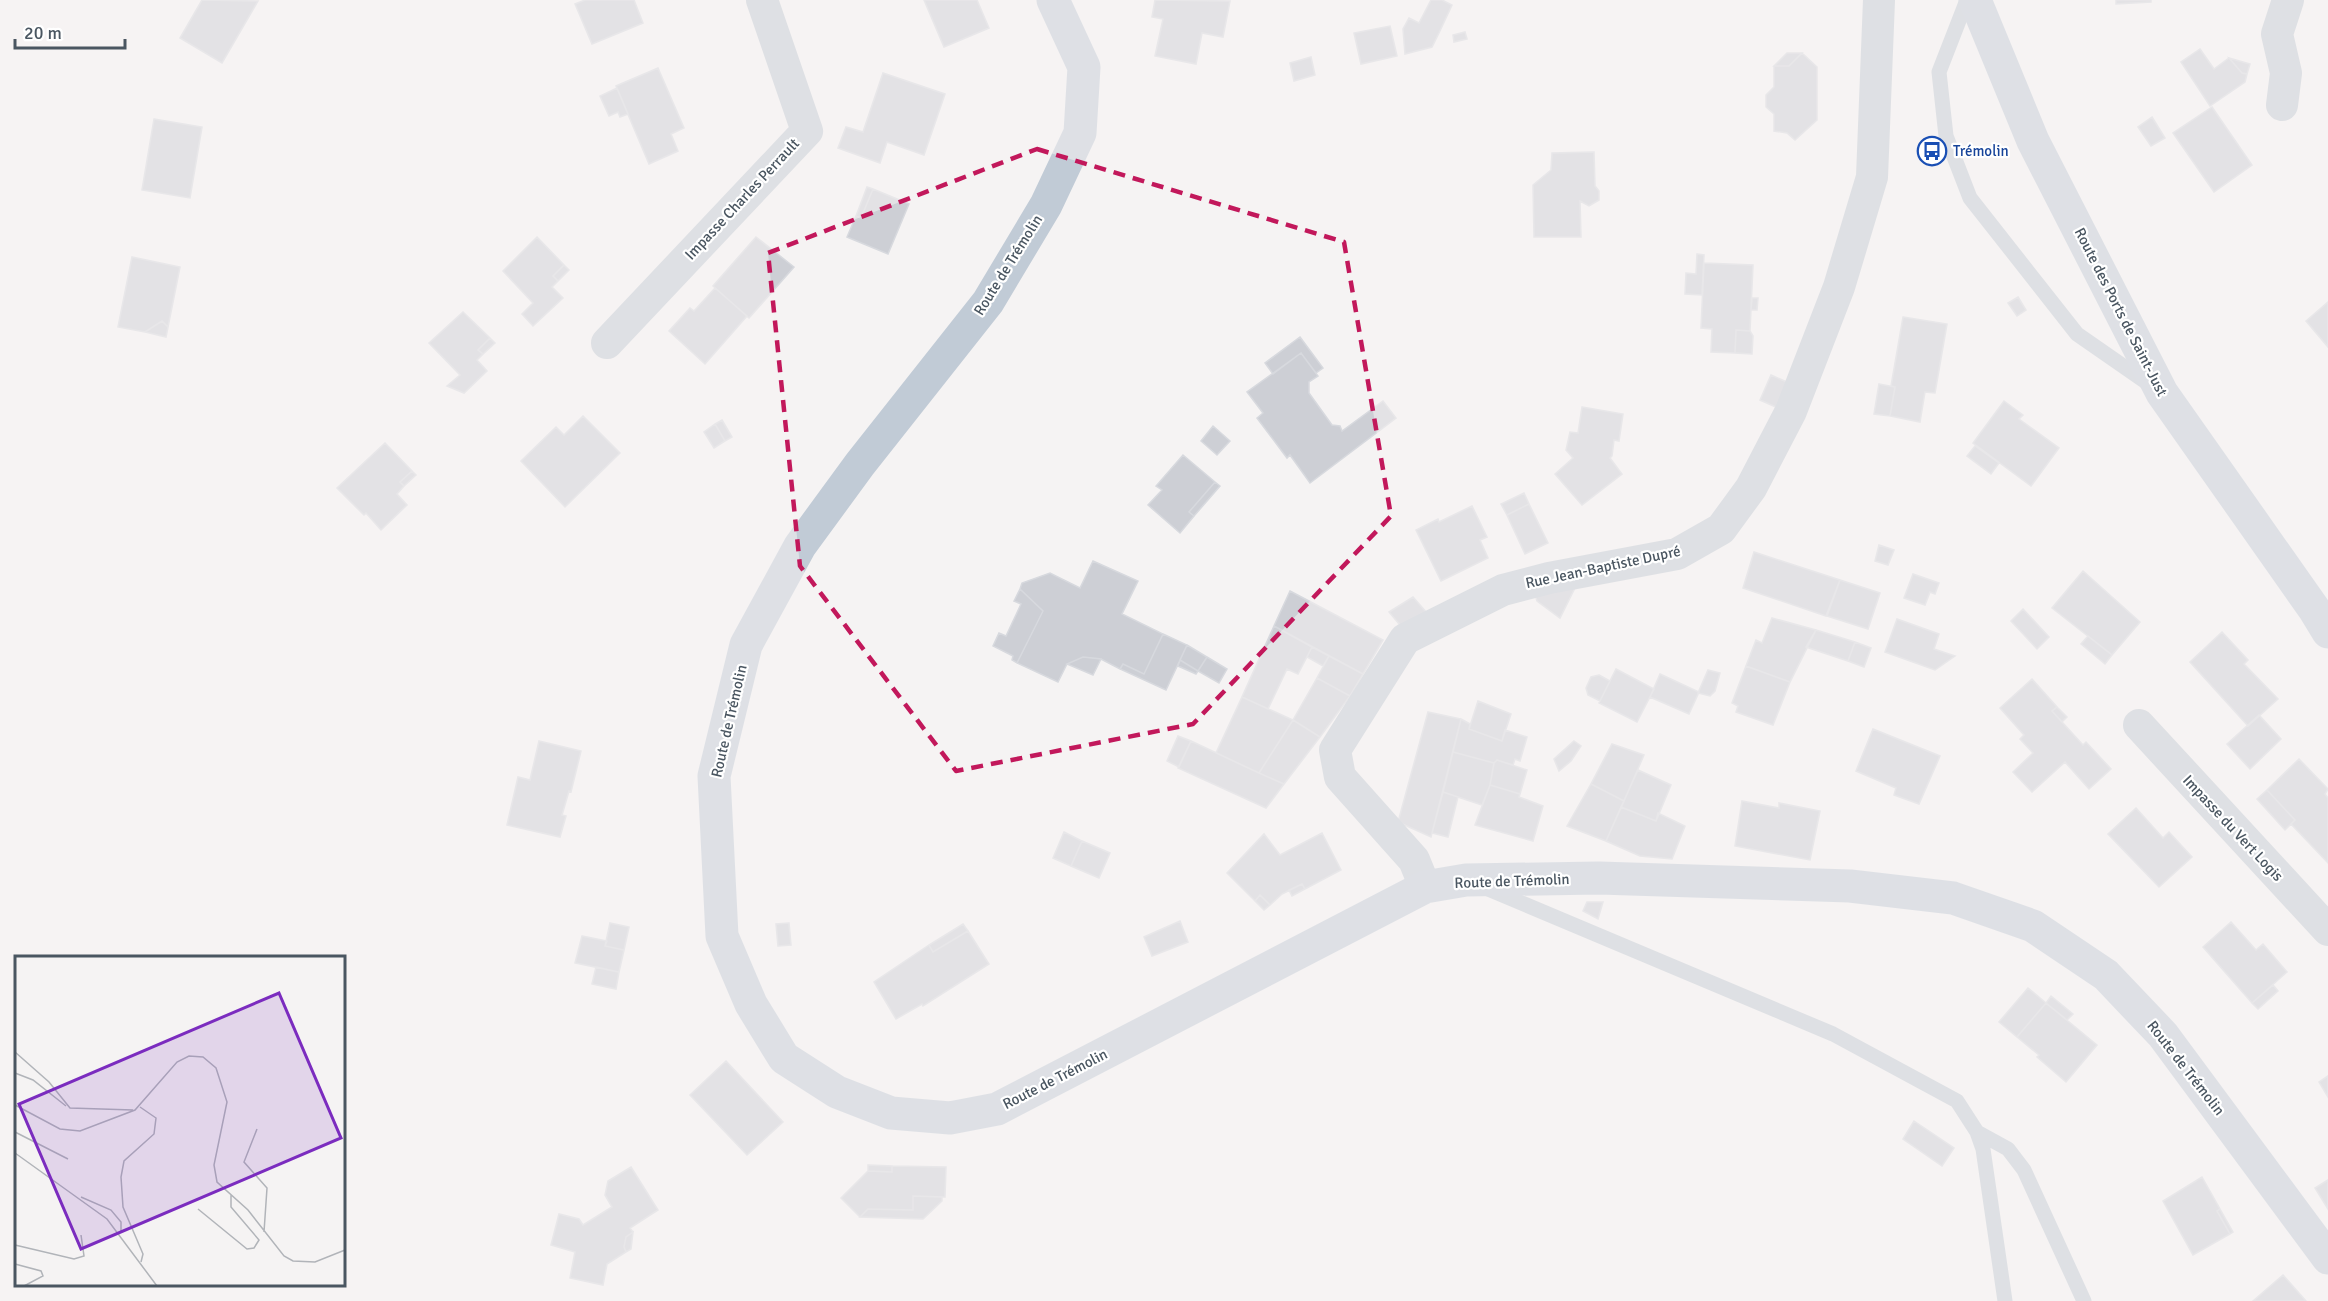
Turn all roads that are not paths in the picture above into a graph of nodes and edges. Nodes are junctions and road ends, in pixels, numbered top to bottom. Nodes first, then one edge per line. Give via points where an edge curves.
1 (762, 0) edge
2 (1053, 0) edge
3 (1879, 0) edge
4 (1966, 0) edge
5 (1975, 0) edge
6 (2288, 0) edge
7 (2282, 105) dead end
8 (607, 343) dead end
9 (2162, 393) junction
10 (2328, 632) edge
11 (2139, 725) dead end
12 (1466, 880) junction
13 (1425, 887) junction
14 (2328, 930) edge
15 (1977, 1132) junction
16 (2328, 1258) edge
17 (2006, 1301) edge
18 (2084, 1301) edge

1 - 8 street, Impasse Charles Perrault via 807,130
2 - 13 street, Route de Trémolin via 1084,66 1080,133 1046,205 988,302 800,546 746,645 714,777 722,936 751,1004 784,1058 837,1092 891,1113 950,1118 997,1109
3 - 13 street, Rue Jean-Baptiste Dupré via 1872,177 1839,287 1791,411 1751,488 1721,529 1677,554 1503,590 1405,639 1335,750 1340,777 1414,860
4 - 9 lane via 1940,72 1946,136 1970,198 2077,334
5 - 9 street, Route des Ports de Saint-Just via 2033,141
6 - 7 street via 2277,34 2286,73
9 - 10 street, Route des Ports de Saint-Just
11 - 14 street, Impasse du Vert Logis
12 - 13 street, Route de Trémolin
12 - 15 lane via 1833,1034 1957,1101
12 - 16 street, Route de Trémolin via 1599,878 1850,886 1953,898 2033,926 2106,975 2163,1035
15 - 17 lane via 1983,1149
15 - 18 lane via 2008,1149 2024,1170

